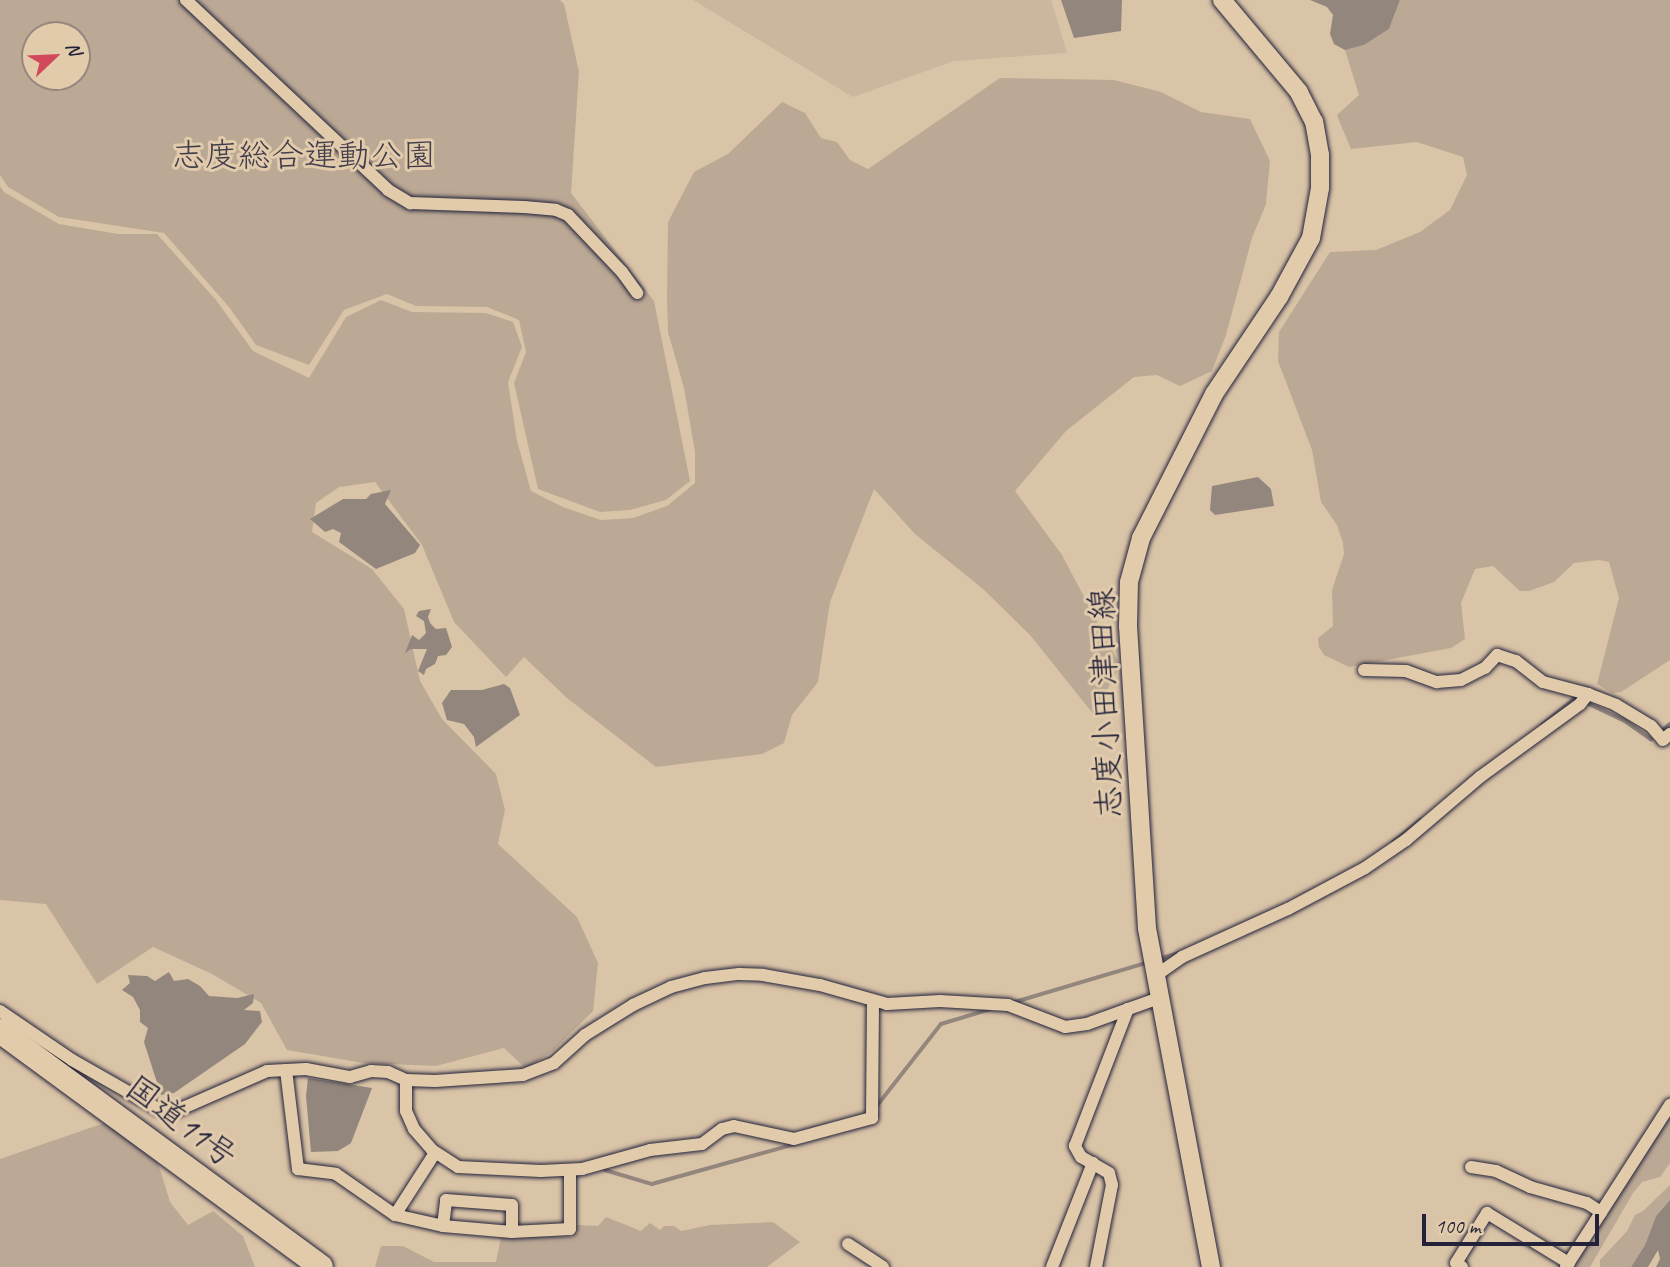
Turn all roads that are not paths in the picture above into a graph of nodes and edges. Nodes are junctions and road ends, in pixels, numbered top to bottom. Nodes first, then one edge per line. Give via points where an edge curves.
1 (186, 0) edge
2 (1222, 0) edge
3 (637, 293) dead end
4 (1364, 670) dead end
5 (1588, 694) junction
6 (1670, 734) edge
7 (1154, 976) junction
8 (1159, 998) junction
9 (873, 1001) junction
10 (1128, 1009) junction
11 (0, 1011) edge
12 (0, 1031) edge
13 (286, 1070) junction
14 (406, 1080) junction
15 (1670, 1105) edge
16 (435, 1153) junction
17 (1093, 1163) junction
18 (1471, 1167) dead end
19 (570, 1170) junction
20 (1601, 1212) junction
21 (395, 1215) junction
22 (443, 1226) junction
23 (512, 1232) junction
24 (848, 1244) dead end
25 (1568, 1265) edge
26 (321, 1267) edge
27 (883, 1267) edge
28 (1052, 1267) edge
29 (1096, 1267) edge
30 (1211, 1267) edge
31 (1462, 1267) edge

1 - 3 street via 388,190 410,203 556,210 577,224
2 - 7 main road, 志度小田津田線 via 1299,92 1314,122 1320,188 1311,238 1301,260 1214,394 1141,538 1129,582 1142,880
4 - 5 street via 1406,671 1437,682 1461,680 1485,668 1497,655 1516,661 1543,682
5 - 6 street via 1651,726 1663,740
5 - 7 street via 1365,868 1182,957
7 - 8 main road, 志度小田津田線
8 - 10 street
8 - 30 main road, 志度小田津田線
9 - 10 street via 1008,1005 1065,1027
9 - 14 street via 763,975 705,978 671,987 633,1005 541,1070 510,1076
9 - 19 street via 872,1118 794,1139 734,1126 702,1144 650,1150
10 - 17 street via 1075,1146 1081,1157
11 - 13 street via 72,1060 158,1109 176,1111 267,1071
12 - 26 highway, 国道11号
13 - 14 street via 350,1077 388,1072
13 - 21 street via 298,1169 337,1174
14 - 16 street via 405,1111
15 - 20 street
16 - 19 street via 458,1167
16 - 21 street
17 - 28 street
17 - 29 street via 1109,1173 1112,1185
18 - 20 street via 1496,1171
19 - 23 street via 570,1229
20 - 25 street
21 - 22 street
22 - 23 street
22 - 23 street via 446,1200 512,1205
24 - 27 street
25 - 31 street via 1487,1213 1456,1263

